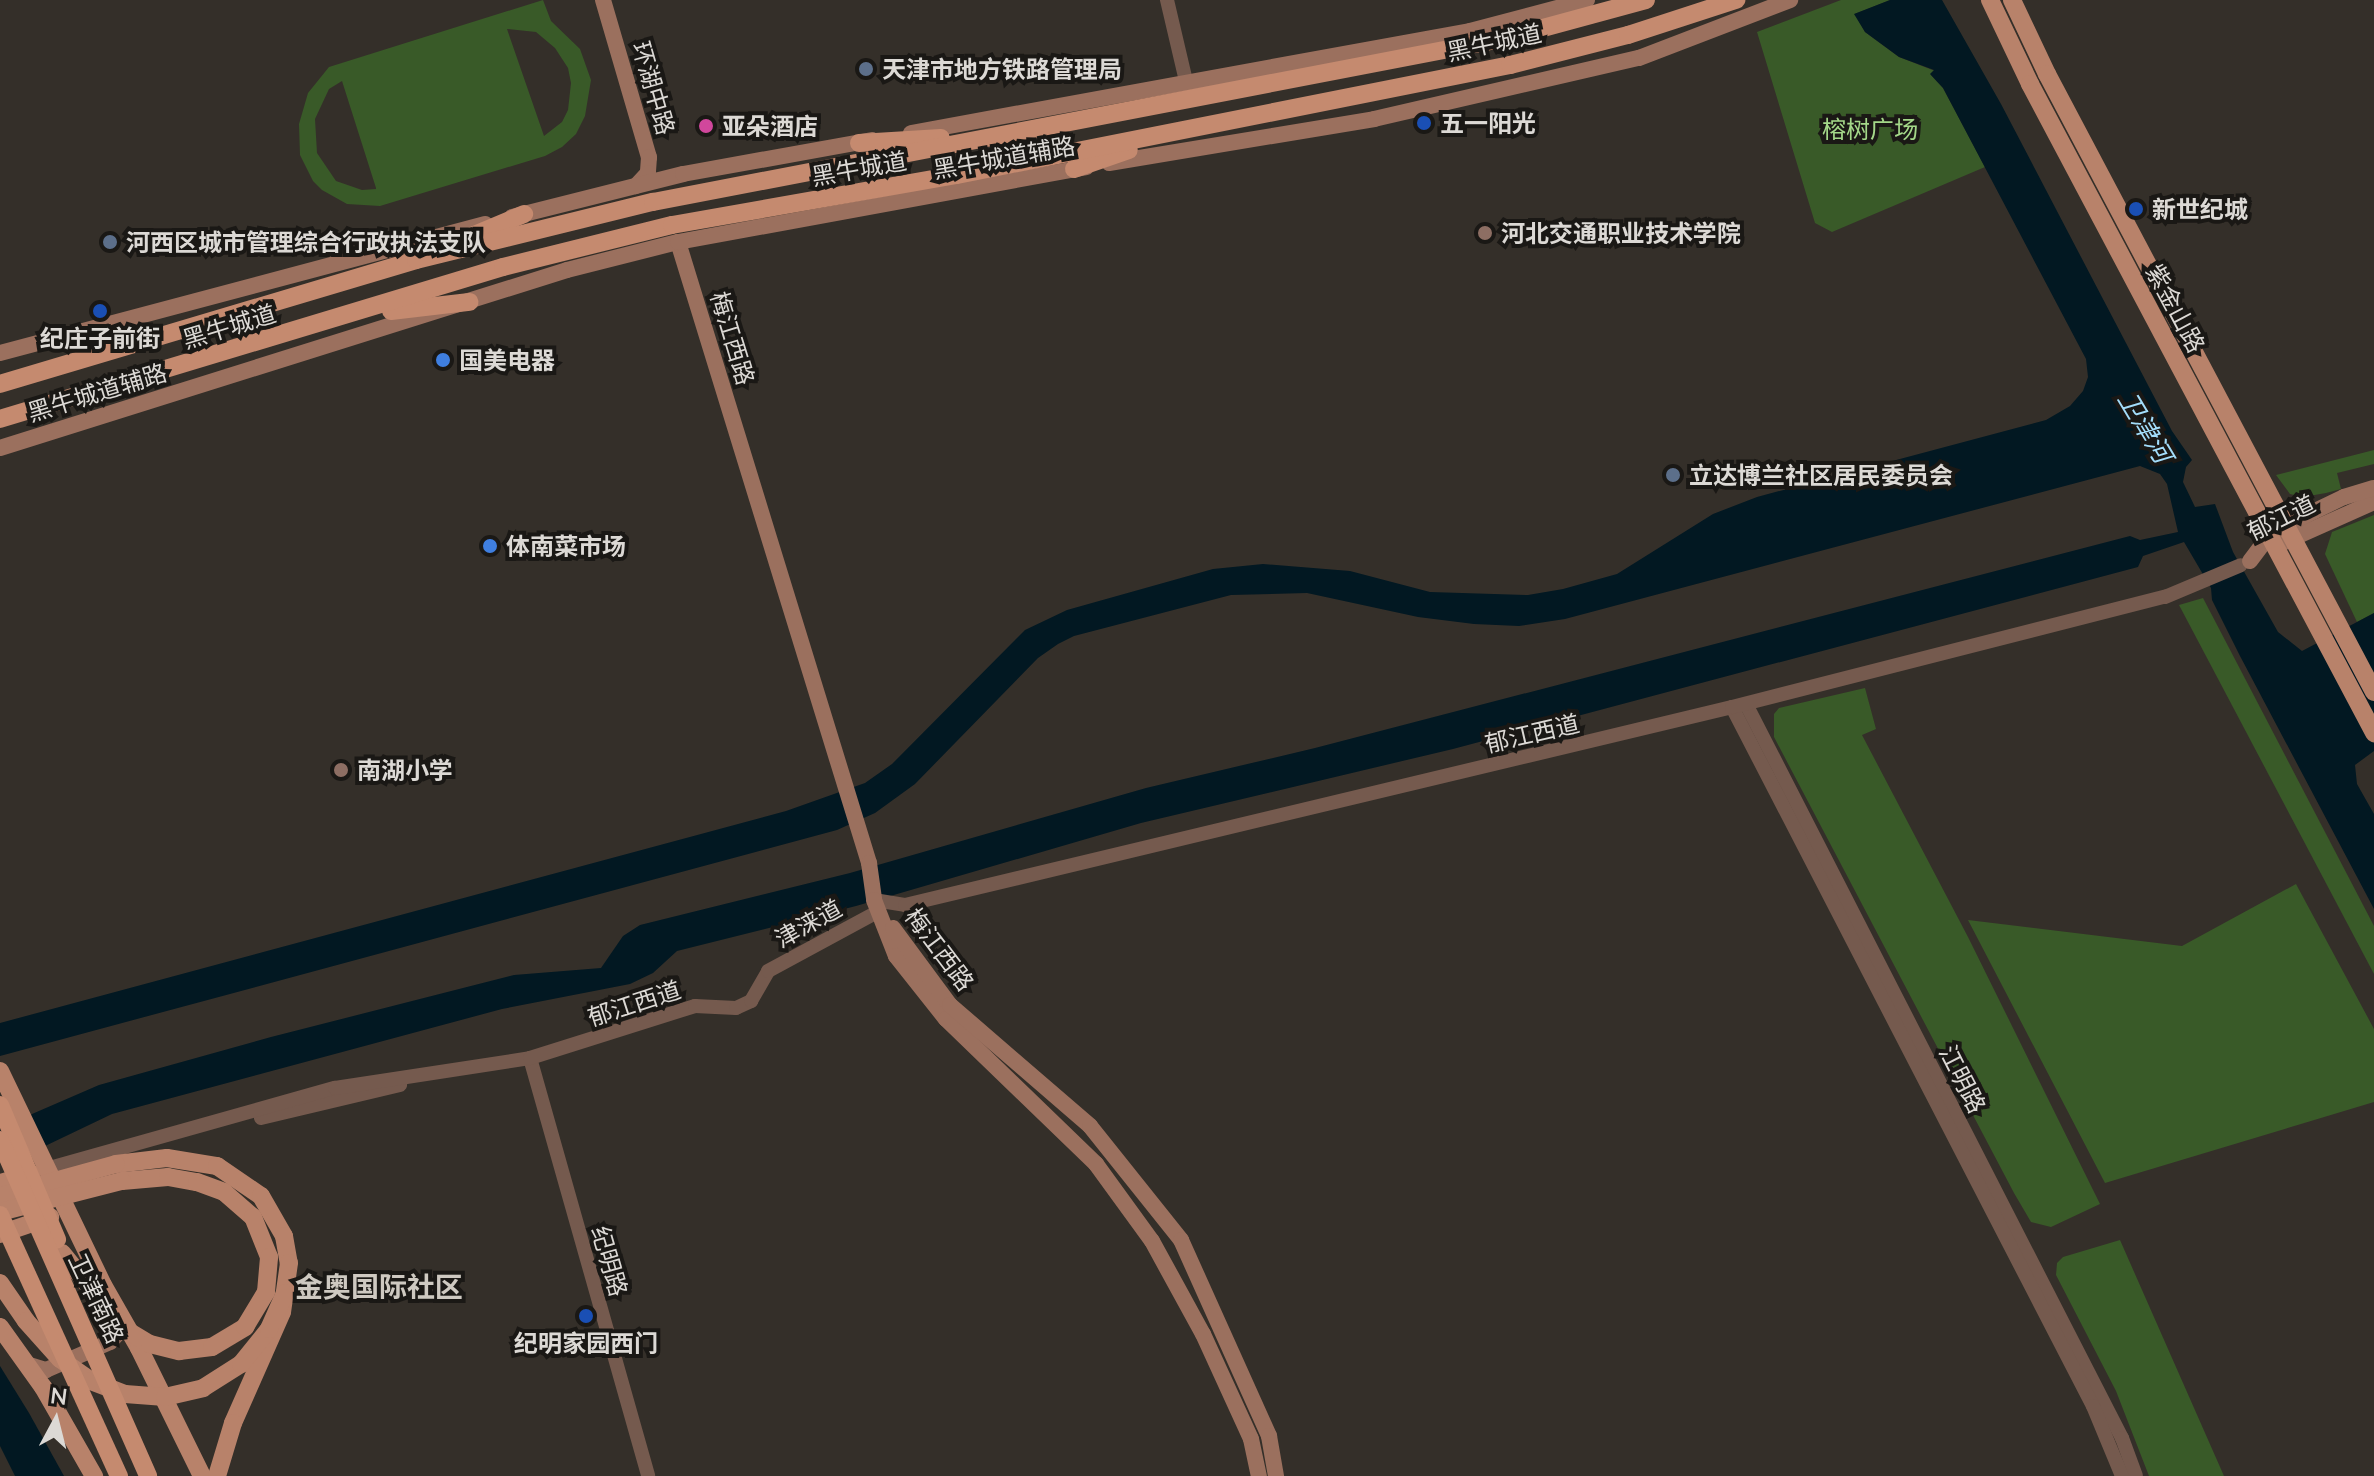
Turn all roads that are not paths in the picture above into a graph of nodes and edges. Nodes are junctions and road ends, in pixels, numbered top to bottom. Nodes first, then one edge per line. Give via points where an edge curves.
1 (603, 0) edge
2 (612, 0) edge
3 (1167, 0) edge
4 (1587, 0) edge
5 (1646, 0) edge
6 (1737, 0) edge
7 (1790, 0) edge
8 (1990, 0) edge
9 (2012, 0) edge
10 (1745, 20) junction
11 (1186, 81) junction
12 (1227, 120) junction
13 (1043, 127) junction
14 (859, 143) junction
15 (1074, 169) junction
16 (683, 174) junction
17 (636, 186) junction
18 (524, 214) junction
19 (678, 242) junction
20 (416, 260) junction
21 (469, 302) junction
22 (349, 315) junction
23 (0, 353) edge
24 (64, 363) junction
25 (0, 373) edge
26 (0, 384) edge
27 (0, 419) edge
28 (0, 436) edge
29 (33, 436) junction
30 (0, 448) edge
31 (2374, 488) edge
32 (2374, 502) edge
33 (2289, 531) junction
34 (2272, 542) junction
35 (2241, 565) dead end
36 (2374, 692) edge
37 (1739, 706) junction
38 (2374, 733) edge
39 (877, 906) junction
40 (710, 1006) joint
41 (527, 1062) junction
42 (0, 1071) edge
43 (0, 1105) edge
44 (0, 1140) edge
45 (46, 1171) junction
46 (0, 1183) edge
47 (0, 1196) edge
48 (63, 1205) junction
49 (0, 1214) edge
50 (0, 1234) edge
51 (62, 1253) junction
52 (0, 1283) edge
53 (285, 1293) junction
54 (121, 1317) junction
55 (0, 1327) edge
56 (110, 1342) junction
57 (139, 1348) junction
58 (99, 1358) junction
59 (44, 1378) junction
60 (94, 1476) edge
61 (119, 1476) edge
62 (148, 1476) edge
63 (202, 1476) edge
64 (217, 1476) edge
65 (642, 1476) edge
66 (648, 1476) edge
67 (1259, 1476) edge
68 (1276, 1476) edge
69 (2122, 1476) edge
70 (2136, 1476) edge

1 - 17 main road, 环湖中路 via 649,157 648,173
2 - 16 main road, 环湖中路 via 658,157
3 - 11 street
4 - 11 main road, 黑牛城道辅路 via 1470,31
5 - 13 highway, 黑牛城道 via 1506,38
6 - 10 main road
6 - 12 highway, 黑牛城道 via 1510,65
7 - 10 main road, 黑牛城道辅路
8 - 34 main road, 紫金山路
9 - 33 main road, 紫金山路
10 - 15 main road, 黑牛城道辅路 via 1639,58 1421,109
11 - 14 main road, 黑牛城道辅路
12 - 15 highway
12 - 22 highway, 黑牛城道 via 672,225 503,267
13 - 14 highway
13 - 20 highway, 黑牛城道 via 653,202
14 - 16 main road, 黑牛城道辅路
15 - 19 main road, 黑牛城道辅路
16 - 17 main road, 黑牛城道辅路
17 - 18 main road, 黑牛城道辅路
18 - 20 highway
18 - 23 main road, 黑牛城道辅路
19 - 21 main road, 黑牛城道辅路
19 - 39 main road, 梅江西路 via 869,863
20 - 24 highway, 黑牛城道
21 - 22 highway
21 - 29 main road, 黑牛城道辅路
22 - 27 highway, 黑牛城道
24 - 25 highway
24 - 26 highway, 黑牛城道
28 - 29 main road
29 - 30 main road, 黑牛城道辅路
31 - 33 main road, 郁江道 via 2344,497
32 - 33 main road, 郁江道
33 - 34 main road, 郁江道
33 - 36 main road, 紫金山路
34 - 38 main road, 紫金山路
35 - 37 street, 郁江西道 via 2165,597
37 - 39 street, 郁江西道 via 905,905
37 - 69 street, 江明路 via 2078,1378
37 - 70 street, 江明路 via 2122,1438
39 - 40 street, 津涞道 via 768,971 751,1001 736,1008
39 - 67 main road, 梅江西路 via 896,956 946,1019 1096,1164 1152,1241 1203,1334 1251,1439
39 - 68 main road, 梅江西路 via 950,1005 1090,1126 1181,1240 1269,1436
40 - 41 street, 郁江西道 via 695,1006
41 - 45 street, 郁江西道 via 364,1081
41 - 65 street, 纪明路
41 - 66 street, 纪明路
42 - 45 main road
43 - 51 highway, bridge
44 - 58 highway, 卫津南路, bridge
45 - 46 main road
45 - 48 main road
47 - 53 main road, bridge via 135,1160 184,1159 217,1166 261,1196 279,1225 289,1263
48 - 50 main road via 56,1215
48 - 54 main road
49 - 51 main road, bridge via 140,1178 197,1182 233,1197 253,1217 267,1247 269,1279 260,1306 239,1332 201,1350 169,1350 123,1328
49 - 61 highway, bridge
51 - 58 highway, bridge
52 - 53 main road, bridge via 32,1328 70,1367 119,1393 156,1397 203,1388 241,1364 269,1329
53 - 64 main road, bridge
54 - 56 main road
54 - 57 main road
55 - 59 main road via 26,1364
56 - 57 main road
56 - 59 main road
57 - 63 main road
58 - 62 highway, 卫津南路, bridge
59 - 60 main road

